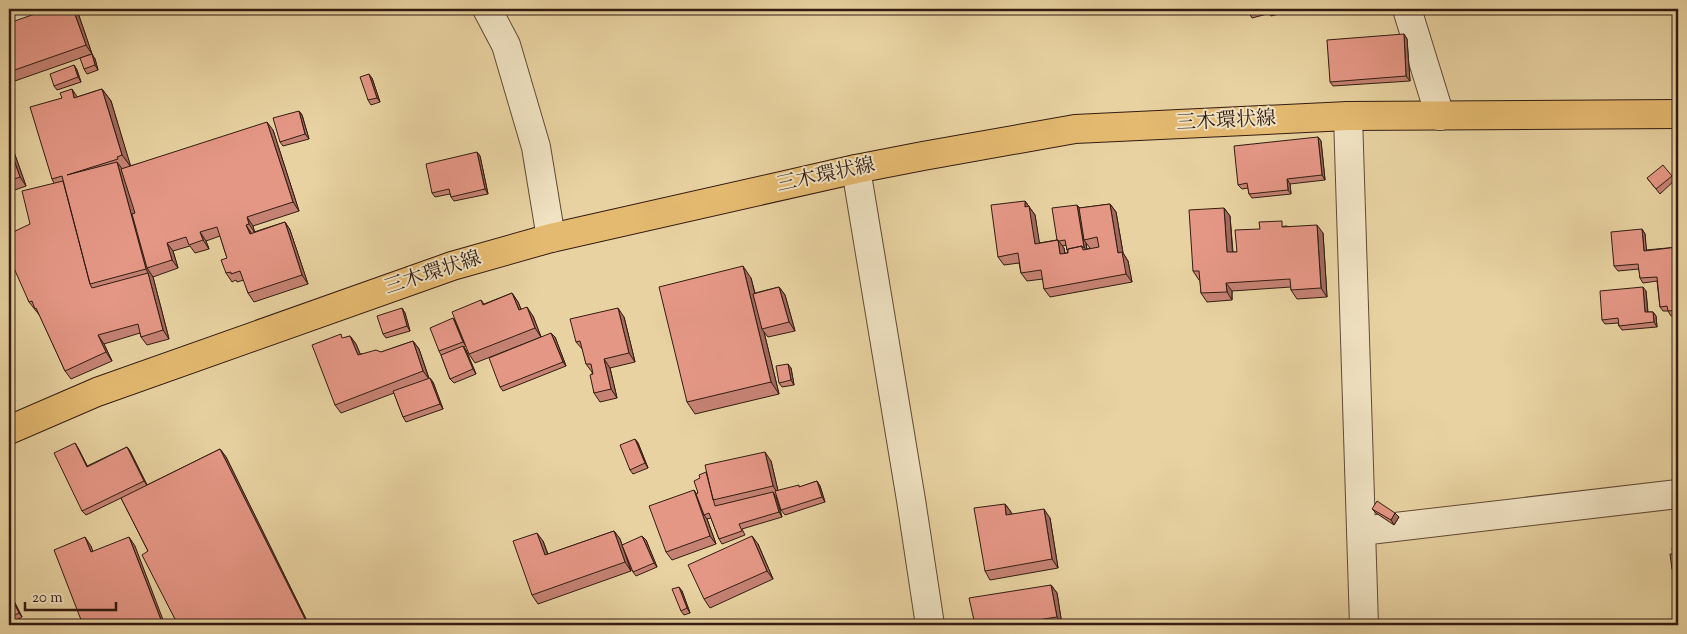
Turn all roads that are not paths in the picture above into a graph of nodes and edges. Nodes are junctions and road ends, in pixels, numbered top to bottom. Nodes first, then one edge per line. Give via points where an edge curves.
1 (21, 9) edge
2 (487, 9) edge
3 (1407, 9) edge
4 (9, 12) edge
5 (1678, 114) edge
6 (1348, 116) junction
7 (1440, 116) junction
8 (856, 169) junction
9 (551, 238) junction
10 (9, 430) edge
11 (1678, 494) edge
12 (1361, 531) junction
13 (930, 625) edge
14 (1364, 625) edge

1 - 4 street
2 - 9 street via 506,45 536,147
3 - 7 street
5 - 7 main road, 三木環状線
6 - 7 main road, 三木環状線
6 - 8 main road, 三木環状線 via 1075,129
6 - 12 street
8 - 9 main road, 三木環状線
8 - 13 street
9 - 10 main road, 三木環状線 via 442,270 97,392
11 - 12 street
12 - 14 street

